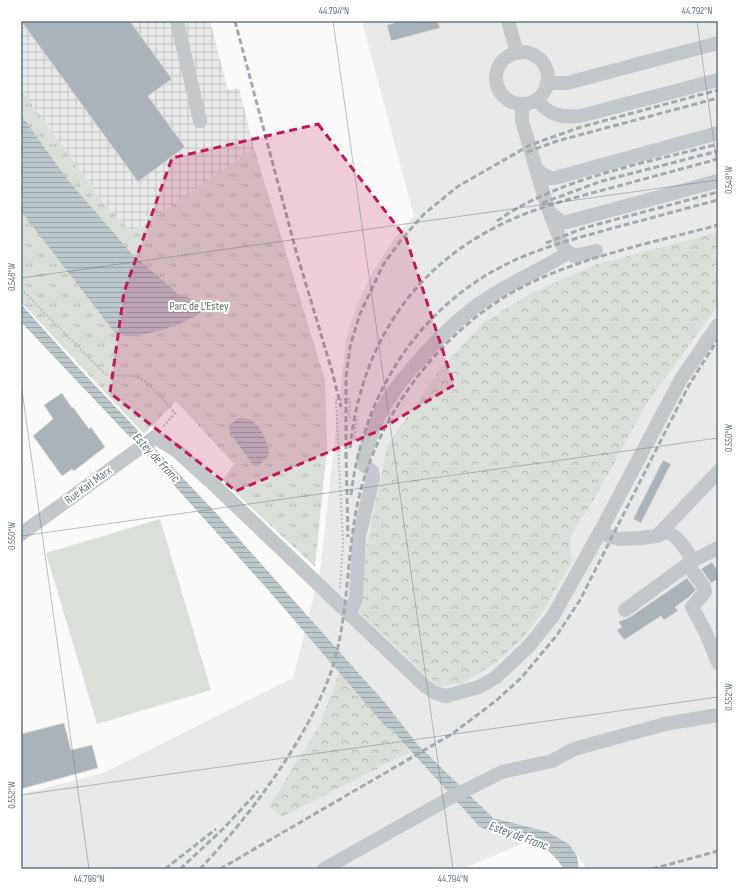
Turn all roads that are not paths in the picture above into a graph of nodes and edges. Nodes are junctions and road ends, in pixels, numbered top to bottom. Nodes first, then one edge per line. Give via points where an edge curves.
1 (177, 21) edge
2 (508, 21) edge
3 (718, 43) edge
4 (517, 53) junction
5 (718, 80) edge
6 (547, 82) junction
7 (537, 100) junction
8 (522, 104) junction
9 (200, 121) dead end
10 (718, 134) edge
11 (538, 171) junction
12 (718, 181) edge
13 (552, 216) junction
14 (596, 251) dead end
15 (567, 253) junction
16 (718, 325) edge
17 (718, 472) edge
18 (600, 532) junction
19 (21, 534) edge
20 (657, 536) junction
21 (718, 548) edge
22 (690, 562) junction
23 (625, 610) dead end
24 (350, 615) junction
25 (718, 663) edge
26 (718, 715) edge
27 (324, 869) edge

1 - 9 street
2 - 4 street
3 - 6 street via 567,83
4 - 6 street via 533,55 540,60 547,74
4 - 8 street via 509,56 498,68 497,85 506,99
5 - 7 street via 580,116 553,114
6 - 7 street
7 - 8 street
8 - 11 street via 522,121
10 - 11 street via 555,178 549,178
11 - 13 street
12 - 13 street via 567,222
13 - 15 street
14 - 15 street via 574,256
15 - 24 street via 486,299 451,327 420,360 378,417 363,462 365,467 372,471 373,478 359,537 356,597
16 - 18 street via 681,379
17 - 20 street
18 - 20 street via 618,539
18 - 24 street via 553,616 528,647 495,678 463,693 446,696 435,693
19 - 24 street, Rue Karl Marx via 152,439 178,452
20 - 22 street via 671,534 686,549
21 - 22 street
22 - 23 street
22 - 25 street via 704,587 704,592 692,607
26 - 27 street via 665,724 574,750 552,761 502,772

